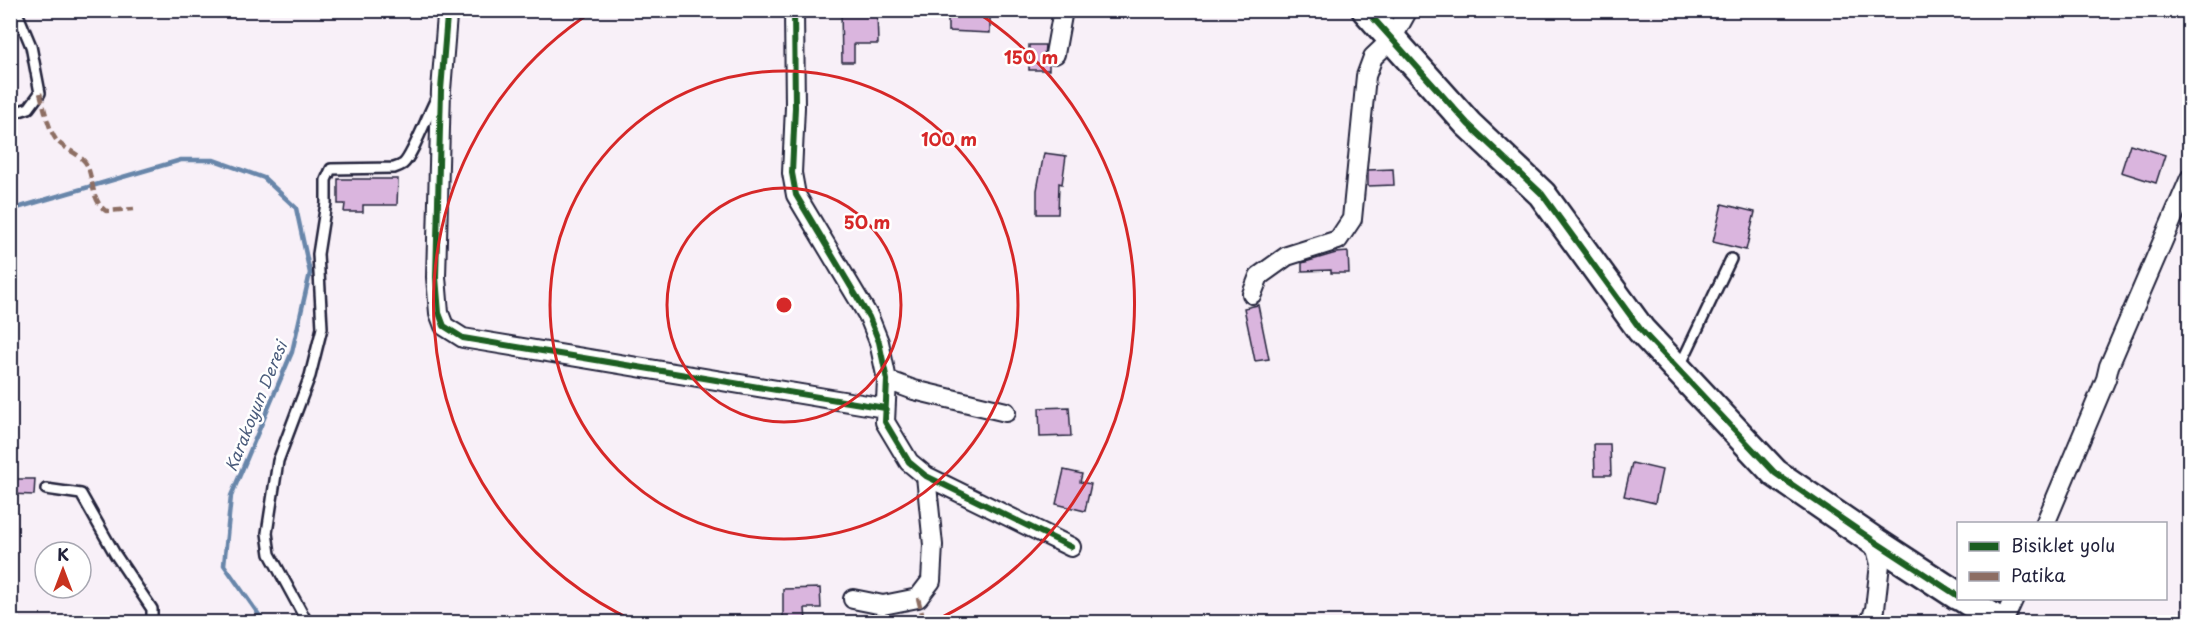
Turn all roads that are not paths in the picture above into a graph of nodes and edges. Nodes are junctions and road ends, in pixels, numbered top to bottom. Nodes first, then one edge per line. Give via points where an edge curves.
1 (16, 10) edge
2 (452, 10) edge
3 (794, 10) edge
4 (1063, 10) edge
5 (1366, 10) edge
6 (1408, 10) edge
7 (1392, 39) junction
8 (1054, 54) dead end
9 (441, 90) junction
10 (10, 114) edge
11 (2190, 178) edge
12 (1731, 259) dead end
13 (1251, 294) dead end
14 (1678, 370) junction
15 (887, 380) junction
16 (885, 408) junction
17 (1006, 412) dead end
18 (926, 476) junction
19 (46, 489) dead end
20 (2046, 522) edge
21 (1874, 541) junction
22 (1071, 547) dead end
23 (1957, 595) edge
24 (854, 599) dead end
25 (1966, 600) edge
26 (2013, 600) edge
27 (152, 622) edge
28 (307, 622) edge
29 (1870, 622) edge
30 (2002, 622) edge

1 - 10 lane via 31,46 40,93 29,108
2 - 9 street via 447,16
3 - 15 street via 792,173 796,195 869,317
4 - 8 street
5 - 7 street
6 - 7 street
7 - 13 street via 1373,57 1366,76 1352,219 1338,240 1287,256 1259,276
7 - 14 street via 1468,124 1542,194 1641,330
9 - 16 street via 436,277 444,326 463,338
9 - 28 lane via 403,164 394,168 332,169 326,180 318,254 322,328 310,376 278,461 267,533 270,554
11 - 20 street
12 - 14 lane
14 - 21 street via 1774,473
15 - 16 street
15 - 17 street
16 - 18 street via 885,422 909,462
18 - 22 street
18 - 24 street via 933,545 931,581 918,598 883,605
19 - 27 lane via 81,494 152,609
21 - 23 street
21 - 29 street via 1880,564
25 - 30 street
26 - 30 street

